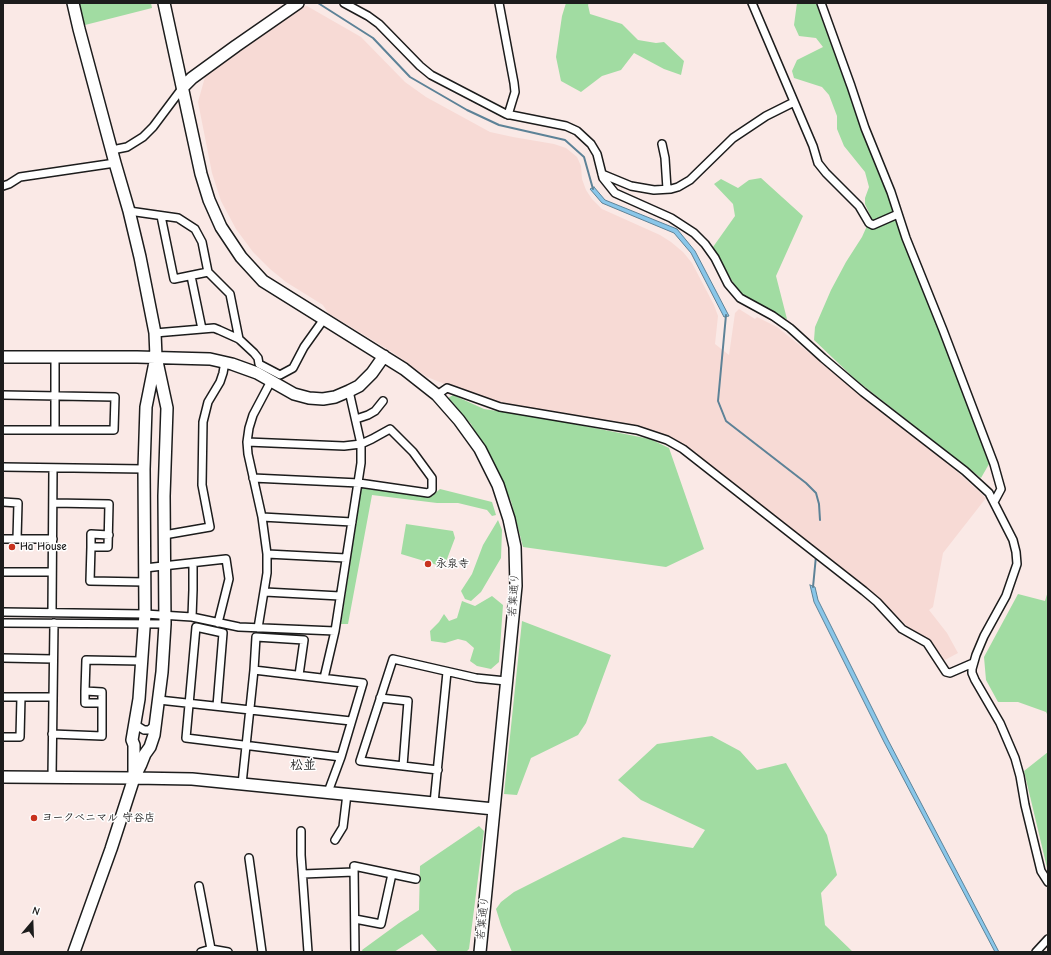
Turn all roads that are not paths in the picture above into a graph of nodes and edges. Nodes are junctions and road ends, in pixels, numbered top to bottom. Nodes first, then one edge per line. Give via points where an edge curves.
1 (74, 3) edge
2 (164, 3) edge
3 (298, 3) edge
4 (344, 3) edge
5 (499, 3) edge
6 (752, 3) edge
7 (821, 3) edge
8 (183, 87) junction
9 (794, 102) junction
10 (508, 115) junction
11 (662, 144) dead end
12 (112, 150) junction
13 (115, 163) junction
14 (602, 174) junction
15 (3, 186) edge
16 (667, 190) junction
17 (129, 211) junction
18 (898, 214) junction
19 (161, 216) junction
20 (208, 272) junction
21 (191, 276) junction
22 (324, 319) junction
23 (202, 329) junction
24 (155, 333) junction
25 (239, 339) junction
26 (384, 356) junction
27 (3, 357) edge
28 (156, 357) junction
29 (55, 358) junction
30 (225, 362) junction
31 (271, 381) junction
32 (349, 392) junction
33 (3, 395) edge
34 (437, 395) junction
35 (56, 396) junction
36 (383, 401) dead end
37 (356, 419) junction
38 (3, 430) edge
39 (55, 430) junction
40 (247, 442) junction
41 (361, 444) junction
42 (3, 467) edge
43 (54, 468) junction
44 (144, 469) junction
45 (253, 478) junction
46 (359, 483) junction
47 (3, 502) edge
48 (994, 502) junction
49 (53, 503) junction
50 (262, 517) junction
51 (352, 522) junction
52 (108, 535) junction
53 (164, 535) junction
54 (3, 538) edge
55 (17, 539) junction
56 (53, 539) junction
57 (91, 547) junction
58 (267, 554) junction
59 (346, 558) junction
60 (193, 563) junction
61 (164, 566) junction
62 (145, 568) junction
63 (3, 572) edge
64 (52, 572) junction
65 (145, 582) junction
66 (265, 592) junction
67 (340, 596) junction
68 (3, 612) edge
69 (52, 612) junction
70 (192, 617) junction
71 (145, 619) junction
72 (165, 619) junction
73 (3, 623) edge
74 (54, 623) junction
75 (218, 623) junction
76 (258, 628) junction
77 (335, 630) junction
78 (3, 658) edge
79 (53, 659) junction
80 (142, 661) junction
81 (973, 663) junction
82 (254, 670) junction
83 (447, 672) junction
84 (300, 675) junction
85 (324, 678) junction
86 (506, 681) junction
87 (85, 691) junction
88 (3, 697) edge
89 (21, 697) junction
90 (53, 697) junction
91 (380, 698) junction
92 (159, 700) junction
93 (102, 703) junction
94 (190, 703) junction
95 (217, 706) junction
96 (249, 709) junction
97 (351, 721) junction
98 (134, 724) junction
99 (155, 725) junction
100 (52, 734) junction
101 (3, 737) edge
102 (246, 745) junction
103 (341, 757) junction
104 (403, 766) junction
105 (438, 770) junction
106 (3, 777) edge
107 (52, 777) junction
108 (134, 778) junction
109 (242, 784) junction
110 (328, 792) junction
111 (347, 794) junction
112 (434, 804) junction
113 (494, 809) junction
114 (301, 831) dead end
115 (335, 840) dead end
116 (249, 858) dead end
117 (354, 872) junction
118 (303, 874) junction
119 (392, 874) junction
120 (416, 879) dead end
121 (1048, 882) edge
122 (199, 886) dead end
123 (355, 919) junction
124 (1048, 939) edge
125 (211, 949) junction
126 (74, 952) edge
127 (201, 952) edge
128 (228, 952) edge
129 (262, 952) edge
130 (308, 952) edge
131 (355, 952) edge
132 (480, 952) edge
133 (1036, 952) edge

1 - 12 street
2 - 8 street, 若葉通り
3 - 8 street
4 - 10 street via 379,24 431,75
5 - 10 street via 514,83
6 - 9 street
7 - 18 street via 864,128
8 - 12 street via 143,137 127,147
8 - 22 street, 若葉通り via 201,174 221,227 241,258 263,281
9 - 16 street via 766,116 733,138 690,180
9 - 18 street via 818,163 859,206 869,223 873,225
10 - 14 street via 566,126 577,131 591,144 597,154
11 - 16 street
12 - 13 street
13 - 15 street via 20,177
13 - 17 street
14 - 16 street via 631,186
14 - 48 street via 615,193 671,218 694,233 715,258 728,284 740,298 790,328 863,392 978,482
17 - 19 street
17 - 24 street
18 - 48 street via 994,464 1001,489
19 - 20 street via 178,218 195,229 202,242
19 - 21 street via 174,279
20 - 21 street
20 - 25 street via 230,294
21 - 23 street
22 - 25 street via 293,368 280,375 259,364 254,353
22 - 26 street, 若葉通り
23 - 24 street
23 - 25 street via 214,328
24 - 28 street
26 - 32 street via 372,373
26 - 34 street, 若葉通り
27 - 29 street
28 - 29 street
28 - 30 street
28 - 44 street via 146,407
28 - 53 street via 167,408
29 - 35 street
30 - 31 street via 257,373
30 - 53 street via 223,373 208,402 203,422 202,485 210,527
31 - 32 street via 294,394 309,398 329,398
31 - 40 street via 253,415
32 - 37 street
33 - 35 street
34 - 81 street via 447,388 500,407 637,430 667,440 683,449 877,602 902,629 927,643 946,672 950,673
34 - 86 street, 若葉通り via 480,449 498,485 509,519 515,547 516,586
35 - 39 street
35 - 39 street via 115,397 114,430
36 - 37 street via 375,411
37 - 41 street
38 - 39 street
40 - 41 street via 344,446
40 - 45 street
41 - 46 street
41 - 46 street via 390,429 413,452 432,478 432,490 428,494
42 - 43 street
43 - 44 street
43 - 49 street
44 - 62 street
45 - 46 street
45 - 50 street
46 - 51 street
47 - 55 street via 18,503
48 - 81 street via 1013,540 1017,564 1006,596 984,636
49 - 52 street via 109,504
49 - 56 street
50 - 51 street
50 - 58 street
51 - 59 street
52 - 57 street via 108,547
52 - 57 street via 91,534
53 - 61 street
54 - 55 street
55 - 56 street
56 - 64 street
57 - 65 street via 90,581
58 - 59 street
58 - 66 street
59 - 67 street
60 - 61 street
60 - 70 street
60 - 75 street via 226,559 230,578
61 - 62 street
61 - 72 street
62 - 65 street
63 - 64 street
64 - 69 street
65 - 71 street
66 - 67 street
66 - 76 street
67 - 77 street
68 - 69 street
69 - 71 street
70 - 72 street
70 - 75 street
71 - 72 street
71 - 74 street
71 - 80 street
72 - 92 street
73 - 74 street
74 - 79 street
75 - 76 street
76 - 77 street
77 - 85 street
78 - 79 street
79 - 90 street
80 - 87 street via 86,660
80 - 98 street
81 - 121 street via 974,680 1000,723 1016,762 1041,871
82 - 84 street
82 - 84 street via 256,637 304,640
82 - 96 street
83 - 86 street
83 - 91 street via 393,659
83 - 105 street
84 - 85 street
85 - 97 street via 363,683
86 - 113 street, 若葉通り
87 - 93 street via 102,692
87 - 93 street via 85,703
88 - 89 street
89 - 90 street
89 - 101 street via 20,737
90 - 100 street
91 - 104 street via 408,701
91 - 104 street via 360,761
92 - 94 street
92 - 99 street
93 - 100 street via 102,736
94 - 95 street
94 - 95 street via 196,627 223,633
94 - 102 street via 186,738
95 - 96 street
96 - 97 street
96 - 102 street
97 - 103 street
98 - 99 street via 144,730
98 - 108 street
99 - 108 street via 150,747 144,754
100 - 107 street
102 - 103 street
102 - 109 street
103 - 110 street
104 - 105 street
105 - 112 street
106 - 107 street
107 - 108 street
108 - 109 street
108 - 126 street
109 - 110 street
110 - 111 street
111 - 112 street
111 - 115 street via 343,827
112 - 113 street
113 - 132 street, 若葉通り
114 - 118 street
116 - 129 street
117 - 118 street
117 - 119 street via 354,866
117 - 123 street
118 - 130 street
119 - 120 street
119 - 123 street via 381,924
122 - 125 street
123 - 131 street
124 - 133 street
125 - 127 street
125 - 128 street

